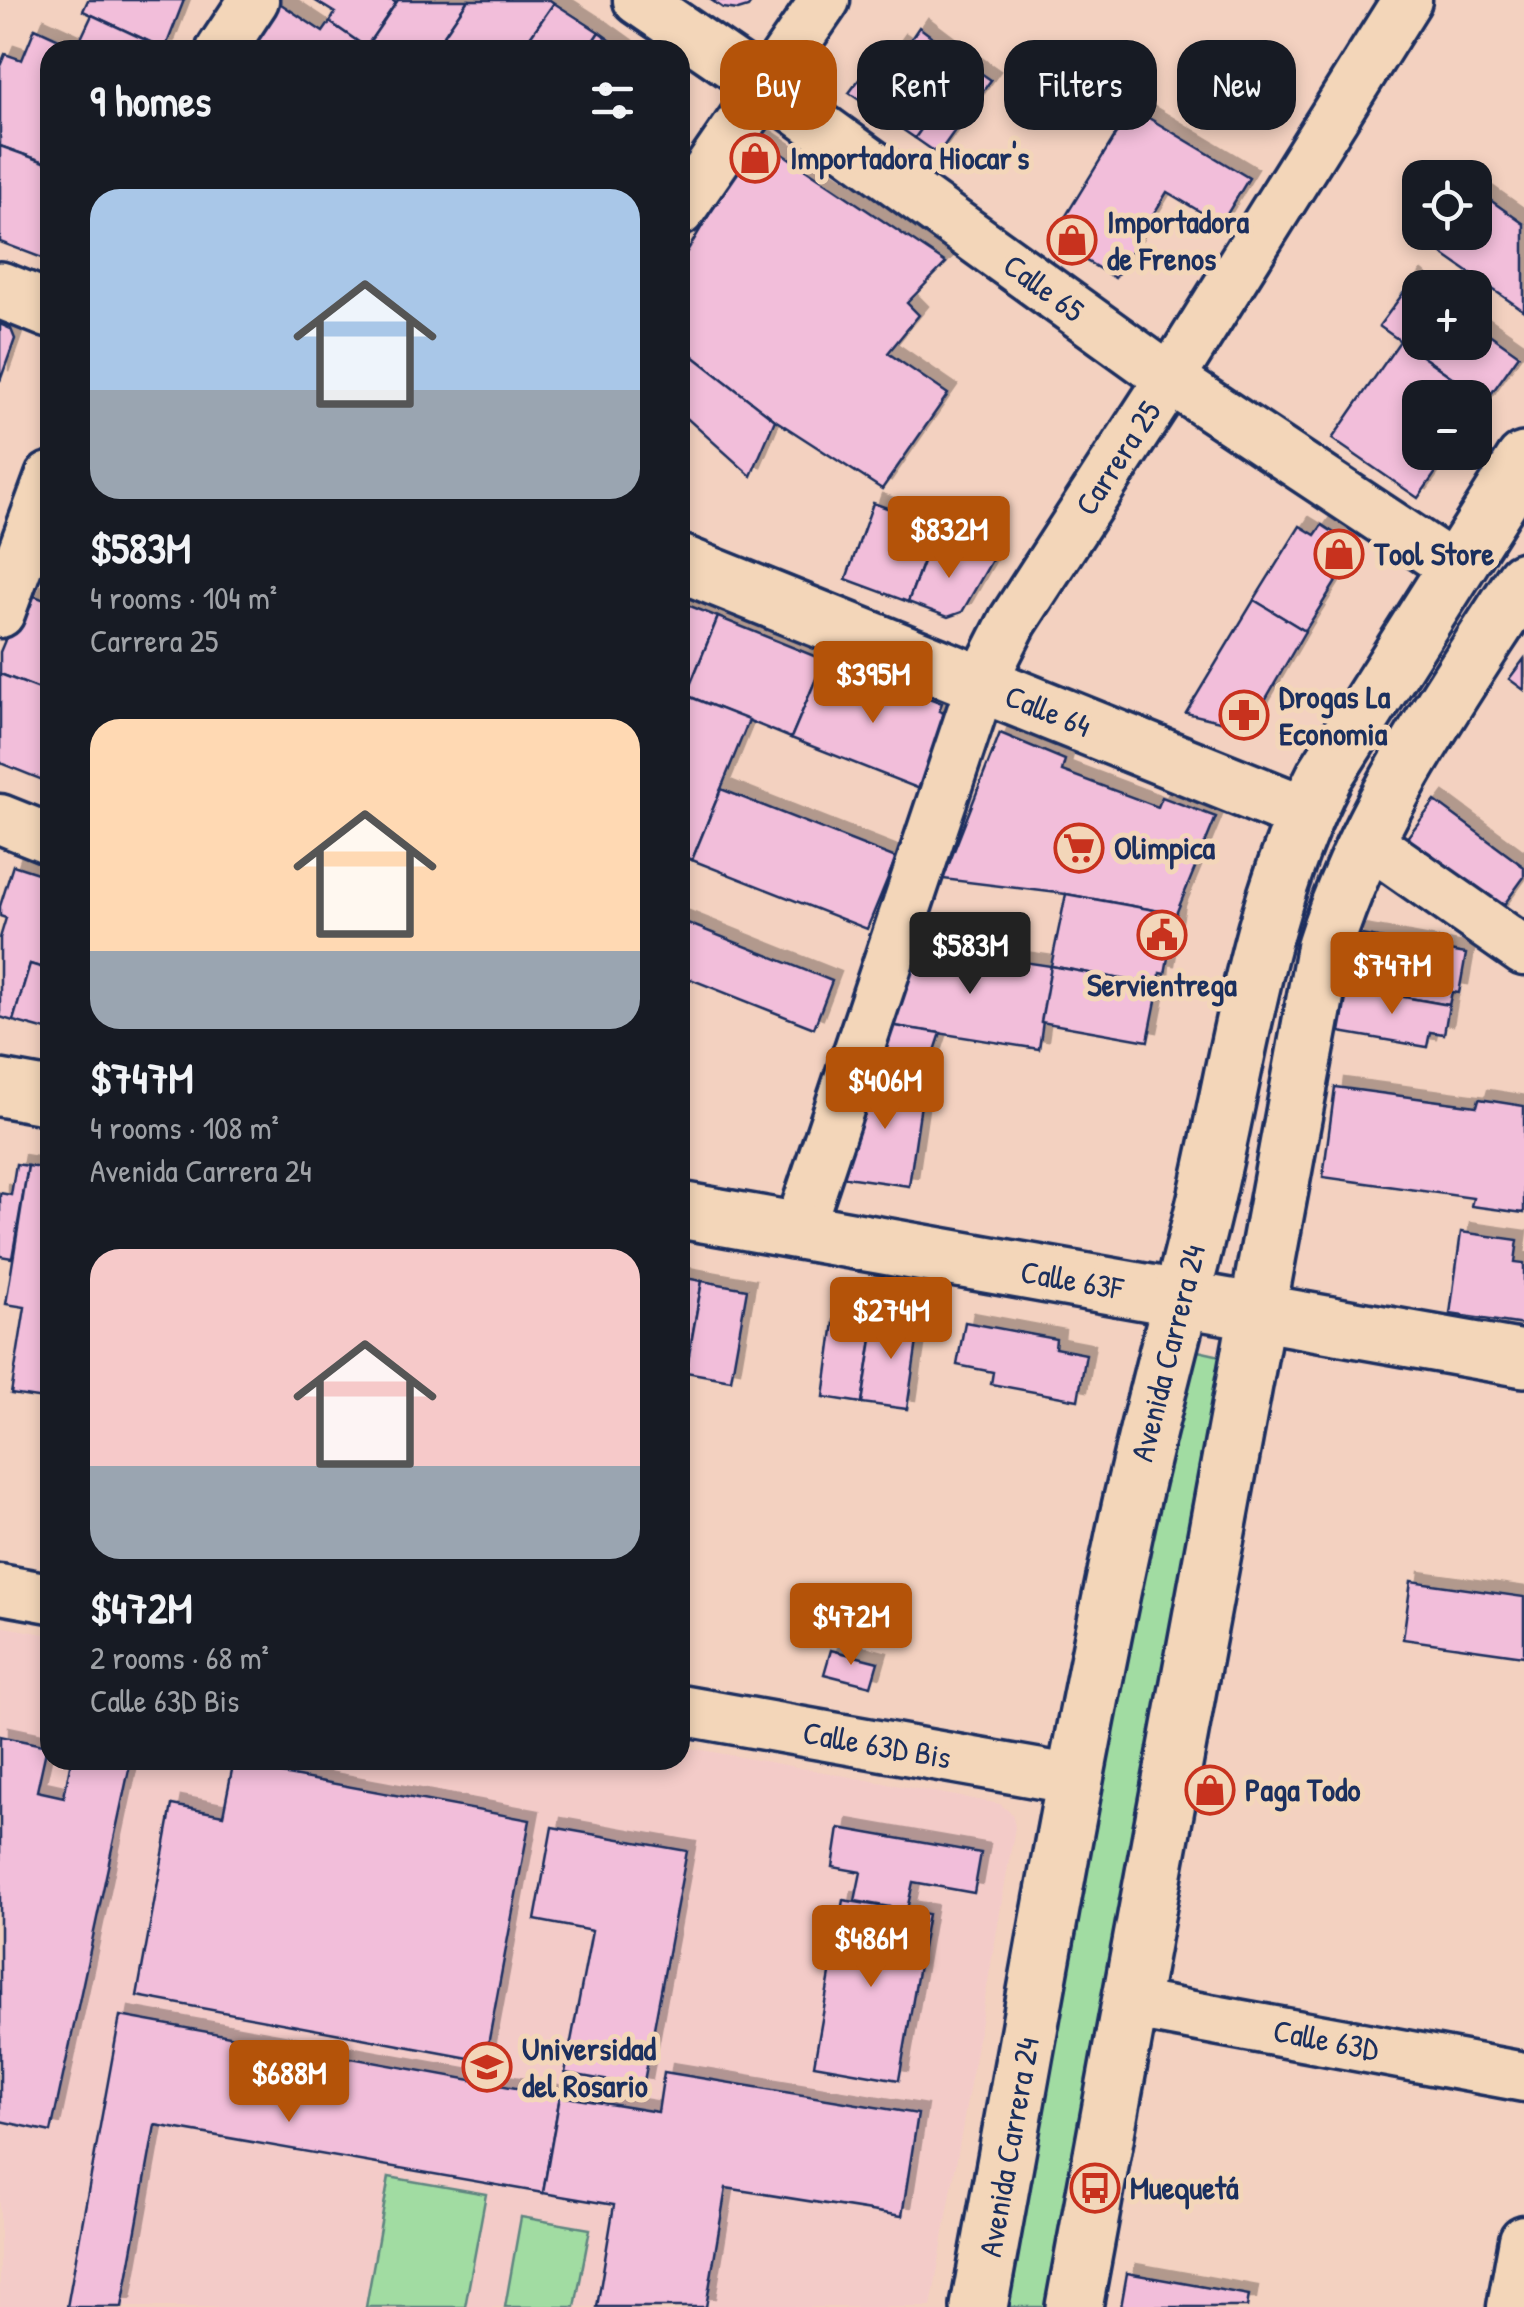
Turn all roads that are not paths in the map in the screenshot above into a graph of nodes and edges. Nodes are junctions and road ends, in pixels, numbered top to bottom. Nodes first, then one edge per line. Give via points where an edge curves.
1 (254, 0) edge
2 (638, 0) edge
3 (825, 0) edge
4 (1408, 0) edge
5 (228, 40) edge
6 (798, 40) edge
7 (720, 56) edge
8 (736, 130) edge
9 (825, 130) edge
10 (690, 197) edge
11 (0, 290) edge
12 (40, 306) edge
13 (1170, 379) junction
14 (1524, 461) edge
15 (40, 504) edge
16 (690, 567) edge
17 (1455, 568) junction
18 (1524, 580) edge
19 (0, 614) edge
20 (981, 684) junction
21 (1305, 814) junction
22 (0, 820) edge
23 (40, 835) edge
24 (1364, 839) junction
25 (1524, 951) edge
26 (0, 1088) edge
27 (40, 1096) edge
28 (690, 1212) edge
29 (798, 1232) junction
30 (1181, 1300) junction
31 (1256, 1314) junction
32 (1524, 1359) edge
33 (0, 1589) edge
34 (40, 1596) edge
35 (690, 1712) edge
36 (1075, 1780) junction
37 (1128, 2004) junction
38 (1524, 2077) edge
39 (1524, 2240) edge
40 (979, 2307) edge
41 (1074, 2307) edge
42 (1512, 2307) edge

1 - 5 street
2 - 7 street, Calle 65
3 - 6 street
4 - 13 street, Carrera 25
8 - 10 street
9 - 13 street, Calle 65
11 - 12 main road
13 - 17 street, Calle 65
13 - 20 street, Carrera 25 via 1013,621
14 - 17 main road, Avenida Carrera 24
15 - 19 street
16 - 20 main road, Calle 64
17 - 21 main road, Avenida Carrera 24
18 - 24 main road
20 - 21 main road, Calle 64
20 - 29 street, Carrera 25
21 - 30 main road, Avenida Carrera 24 via 1259,952
22 - 23 street
24 - 25 street
24 - 31 main road via 1312,997
26 - 27 main road
28 - 29 main road, Calle 63F
29 - 30 main road, Calle 63F
30 - 31 main road, Calle 63F
30 - 36 main road, Avenida Carrera 24 via 1122,1541
31 - 32 main road, Calle 63F
31 - 37 main road
33 - 34 street
35 - 36 street, Calle 63D Bis
36 - 40 main road, Avenida Carrera 24
37 - 38 street, Calle 63D
37 - 41 main road
39 - 42 street

